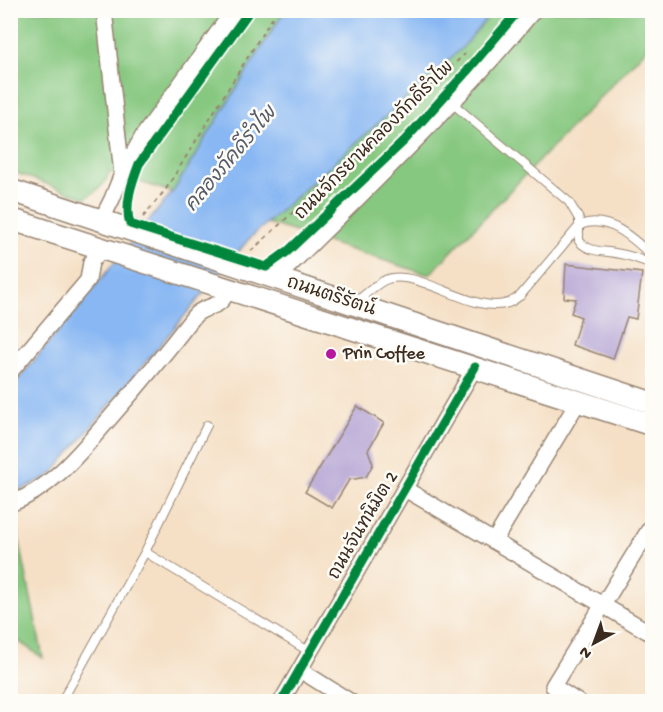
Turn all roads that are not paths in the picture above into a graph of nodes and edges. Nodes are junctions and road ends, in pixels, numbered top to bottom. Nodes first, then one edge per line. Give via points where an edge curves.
1 (104, 10) edge
2 (234, 10) edge
3 (534, 10) edge
4 (452, 103) junction
5 (122, 174) junction
6 (10, 190) edge
7 (10, 219) edge
8 (101, 220) junction
9 (580, 225) junction
10 (102, 249) junction
11 (652, 256) edge
12 (652, 266) edge
13 (273, 278) junction
14 (228, 290) junction
15 (353, 304) junction
16 (475, 367) junction
17 (10, 372) edge
18 (578, 402) junction
19 (652, 403) edge
20 (207, 425) dead end
21 (652, 425) edge
22 (405, 489) junction
23 (10, 504) edge
24 (652, 525) edge
25 (494, 541) junction
26 (145, 552) junction
27 (602, 603) junction
28 (652, 634) edge
29 (310, 652) junction
30 (300, 670) junction
31 (330, 695) edge
32 (68, 702) edge
33 (281, 702) edge
34 (351, 702) edge
35 (578, 702) edge

1 - 5 street
2 - 5 street via 143,136
3 - 4 street
4 - 9 lane via 569,202
4 - 13 street
5 - 8 street
6 - 8 main road, ถนนตรีรัตน์
7 - 10 main road, ถนนตรีรัตน์
8 - 13 main road, ถนนตรีรัตน์ via 130,225 248,262
9 - 11 lane via 590,221 612,226
9 - 12 lane via 579,241 584,247
9 - 15 lane via 520,296 509,303 486,304 394,278 383,281
10 - 14 main road, ถนนตรีรัตน์
10 - 17 street via 91,261 88,280
13 - 15 main road, ถนนตรีรัตน์
14 - 16 main road, ถนนตรีรัตน์
14 - 23 street via 224,299 195,315 153,370 65,470
15 - 19 main road, ถนนตรีรัตน์
16 - 18 main road, ถนนตรีรัตน์
16 - 22 street, ถนนจันทนิมิต 2
18 - 21 main road, ถนนตรีรัตน์
18 - 25 street
20 - 26 lane
22 - 25 street
22 - 29 street, ถนนจันทนิมิต 2
24 - 27 street
25 - 27 street
26 - 29 lane
26 - 32 lane via 63,699
27 - 28 street
27 - 35 street via 553,686
29 - 30 street, ถนนจันทนิมิต 2
30 - 31 street
30 - 33 street, ถนนจันทนิมิต 2
31 - 34 street

